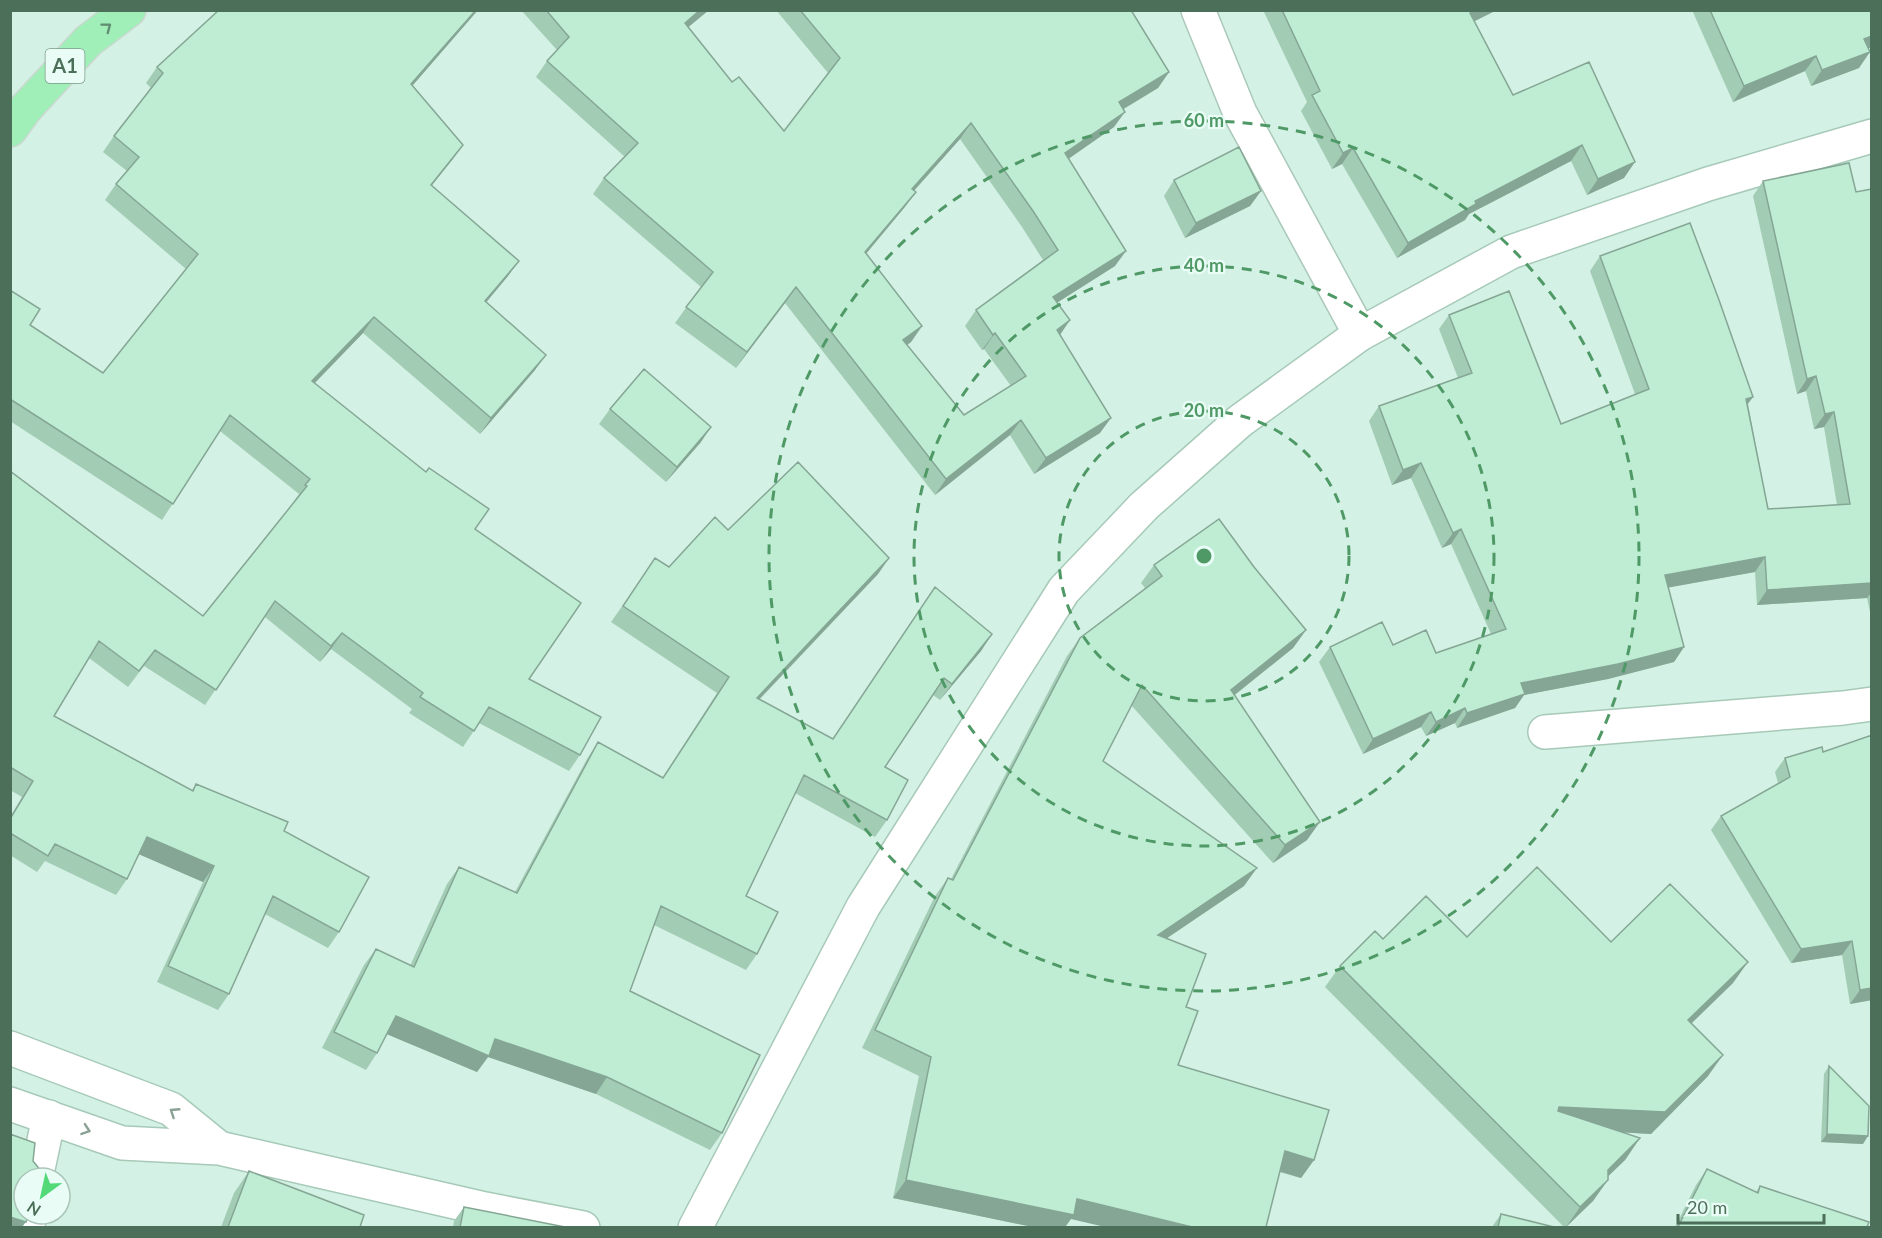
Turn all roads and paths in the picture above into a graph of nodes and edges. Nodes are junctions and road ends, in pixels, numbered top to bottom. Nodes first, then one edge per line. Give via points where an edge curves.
1 (129, 10) edge
2 (1197, 10) edge
3 (10, 130) edge
4 (1872, 136) edge
5 (1360, 334) junction
6 (1872, 704) edge
7 (1545, 732) dead end
8 (10, 1048) edge
9 (10, 1104) edge
10 (49, 1118) junction
11 (219, 1148) junction
12 (39, 1166) edge
13 (583, 1227) edge
14 (696, 1227) edge

3 -> 1 highway, A1 via 88,41
2 - 5 street via 1240,113
4 - 5 street via 1708,184 1511,252
5 - 14 street via 1240,421 1144,506 1064,590 863,907
6 - 7 street
11 -> 8 street via 171,1109
9 - 10 street
10 -> 11 street via 122,1143
10 - 12 street
11 - 13 street via 484,1209

